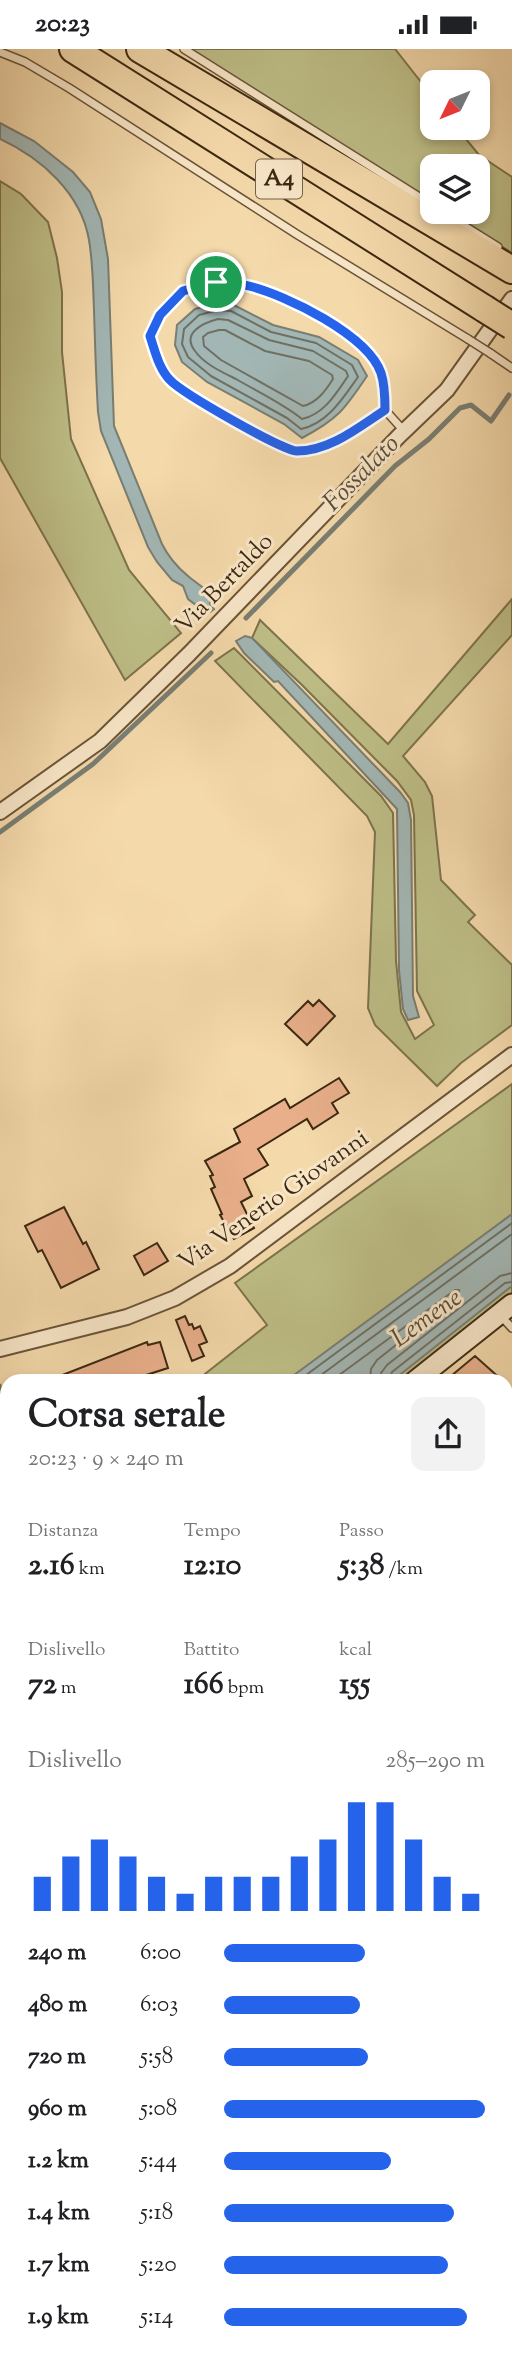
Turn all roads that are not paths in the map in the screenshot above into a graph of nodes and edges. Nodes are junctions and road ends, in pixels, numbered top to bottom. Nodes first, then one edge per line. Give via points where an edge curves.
1 (73, 49) edge
2 (140, 49) edge
3 (184, 49) edge
4 (0, 52) edge
5 (420, 197) edge
6 (457, 224) edge
7 (506, 262) edge
8 (512, 299) edge
9 (512, 326) edge
10 (512, 368) edge
11 (385, 410) junction
12 (405, 431) junction
13 (0, 812) edge
14 (512, 1055) edge
15 (508, 1315) edge
16 (0, 1349) edge
17 (425, 1374) edge

1 - 9 highway, A4, bridge
2 - 7 highway, A4
3 - 5 lane
4 - 10 lane, bridge via 69,88
6 - 7 lane
8 - 12 street, Via Bertaldo via 465,368
11 - 11 lane via 381,372 369,352 335,325 292,301 248,286 216,282 183,291 160,315 150,336 170,380 265,439 295,451 346,436
11 - 12 lane
12 - 13 street, Via Bertaldo via 100,741
14 - 16 street, Via Venerio Giovanni via 230,1266 187,1291 127,1317
15 - 17 street

